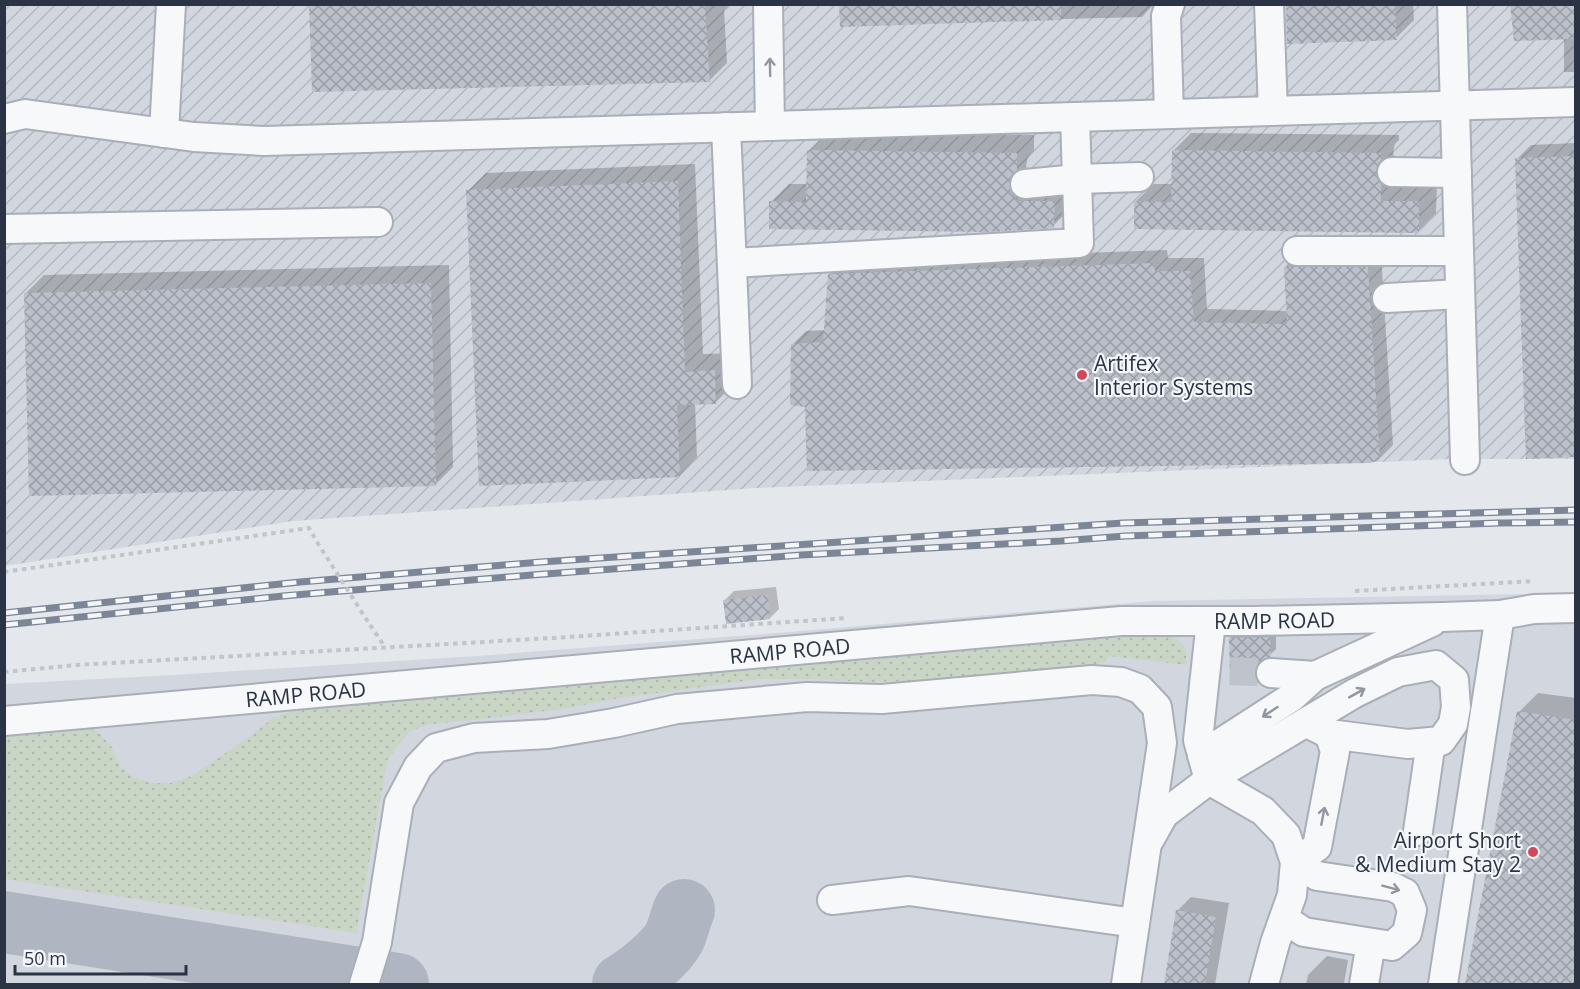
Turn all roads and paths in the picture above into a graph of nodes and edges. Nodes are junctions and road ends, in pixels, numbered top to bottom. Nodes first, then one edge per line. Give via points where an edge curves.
1 (171, 4) edge
2 (768, 4) edge
3 (1170, 4) edge
4 (1269, 4) edge
5 (1452, 4) edge
6 (1575, 102) edge
7 (1455, 105) junction
8 (1273, 111) junction
9 (1169, 114) junction
10 (1075, 117) junction
11 (4, 119) edge
12 (770, 126) junction
13 (726, 127) junction
14 (164, 133) junction
15 (1392, 172) dead end
16 (1457, 173) junction
17 (1139, 177) dead end
18 (1077, 179) junction
19 (1025, 184) dead end
20 (378, 222) dead end
21 (4, 229) edge
22 (1297, 251) dead end
23 (1459, 251) junction
24 (732, 263) junction
25 (1460, 294) junction
26 (1388, 298) dead end
27 (737, 384) dead end
28 (1465, 460) dead end
29 (4, 572) edge
30 (1575, 608) edge
31 (1500, 615) junction
32 (1442, 617) junction
33 (1211, 621) junction
34 (4, 672) edge
35 (1271, 673) tunnel mouth
36 (1315, 676) junction
37 (4, 721) edge
38 (1318, 728) junction
39 (1431, 742) junction
40 (1205, 768) junction
41 (1418, 831) dead end
42 (1147, 842) junction
43 (1295, 862) junction
44 (832, 900) dead end
45 (1284, 919) junction
46 (1135, 923) junction
47 (1371, 942) junction
48 (364, 984) edge
49 (1126, 984) edge
50 (1264, 984) edge
51 (1364, 984) edge
52 (1443, 984) edge

1 - 14 lane
12 -> 2 lane
3 - 9 lane via 1166,16
4 - 8 lane
5 - 7 lane
6 - 7 lane
7 - 8 lane
7 - 16 lane
8 - 9 lane
9 - 10 lane
10 - 12 lane
10 - 18 lane
11 - 14 lane via 25,114
12 - 13 lane
13 - 14 lane via 264,141
13 - 24 lane
15 - 16 lane
16 - 23 lane
17 - 18 lane
18 - 19 lane
18 - 24 lane via 1079,243
20 - 21 lane
22 - 23 lane
23 - 25 lane
24 - 27 lane
25 - 26 lane
25 - 28 lane
29 - 34 path, bridge via 309,528 385,648
30 - 31 lane, RAMP ROAD
31 - 32 lane, RAMP ROAD
31 - 52 lane
32 - 33 lane, RAMP ROAD
32 - 36 lane
33 - 37 lane, RAMP ROAD via 1121,621
33 - 40 lane via 1217,671 1198,740
35 - 36 lane
36 -> 40 lane
38 - 39 lane via 1408,744
38 -> 39 lane via 1355,693 1398,672 1436,665 1454,680 1456,707 1454,724 1441,741
38 - 40 lane
43 -> 38 lane via 1317,847 1335,751
39 - 41 lane
40 - 42 lane via 1164,814
40 - 43 lane via 1263,811 1286,835
42 - 46 lane
42 - 48 lane via 1162,743 1157,707 1140,689 1121,682 1092,680 882,699 807,697 678,709 548,734 474,738 436,748 418,767 399,803 377,942
43 - 45 lane via 1292,895
43 -> 47 lane via 1317,876 1393,887 1405,893 1412,910 1407,933 1392,946
44 - 46 lane via 909,891
45 - 47 lane via 1304,932
45 - 50 lane
46 - 49 lane
47 - 51 lane

